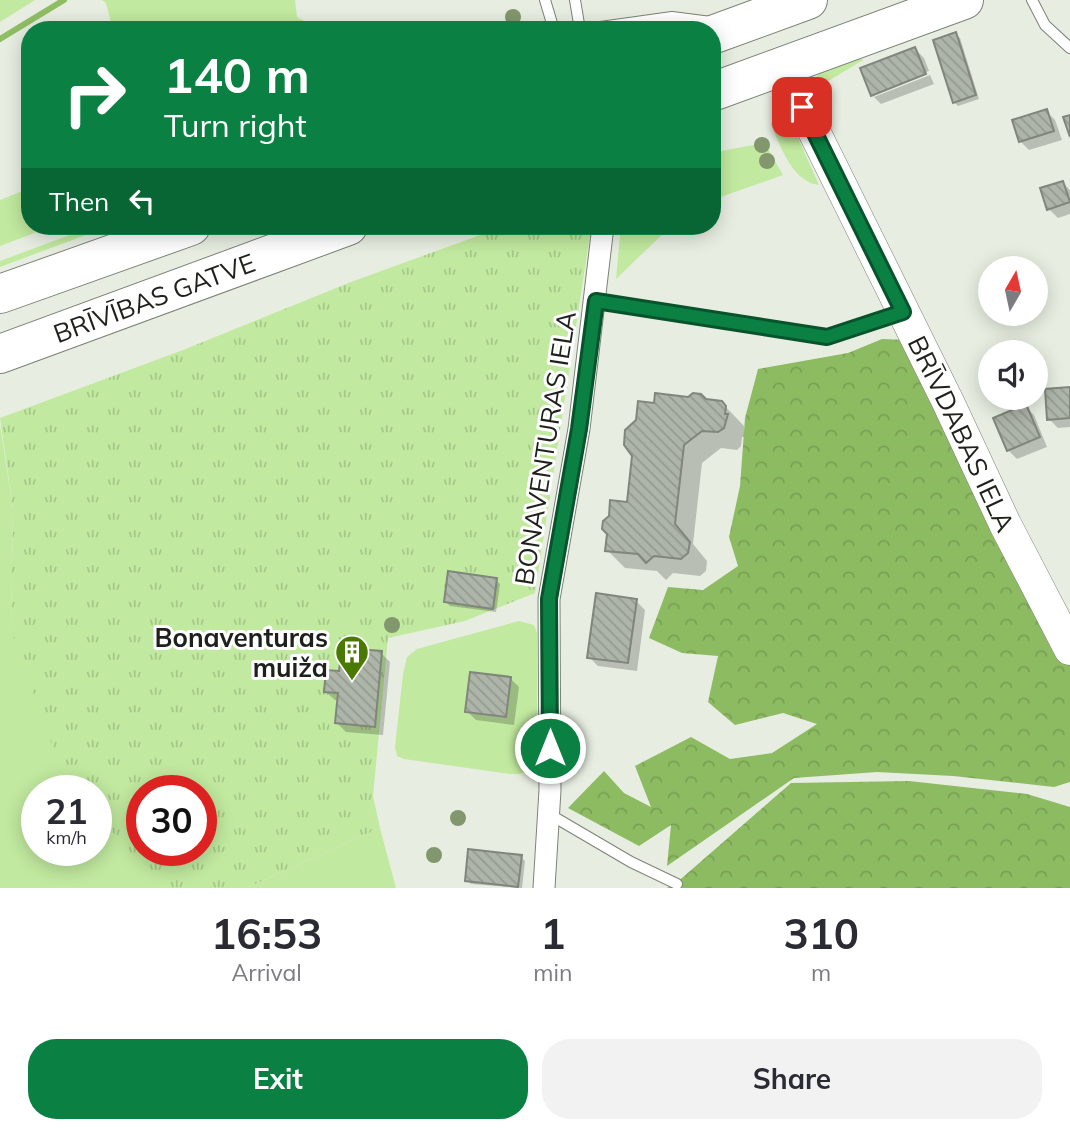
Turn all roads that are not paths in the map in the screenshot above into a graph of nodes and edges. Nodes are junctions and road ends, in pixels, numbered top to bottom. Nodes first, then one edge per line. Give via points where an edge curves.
1 (545, 0) edge
2 (575, 0) edge
3 (808, 0) edge
4 (964, 0) edge
5 (1032, 0) edge
6 (551, 21) edge
7 (578, 21) edge
8 (643, 21) edge
9 (688, 21) edge
10 (725, 30) edge
11 (1070, 48) edge
12 (785, 66) junction
13 (721, 89) edge
14 (166, 235) edge
15 (324, 235) edge
16 (602, 235) edge
17 (0, 294) edge
18 (596, 301) junction
19 (903, 312) junction
20 (0, 354) edge
21 (1070, 649) edge
22 (549, 814) junction
23 (677, 884) dead end
24 (544, 888) edge

1 - 6 lane
2 - 7 lane
3 - 10 highway
4 - 12 highway
5 - 11 lane via 1045,25
8 - 9 lane via 672,17
12 - 13 highway
12 - 19 street, BRĪVDABAS IELA
14 - 17 highway, BRĪVĪBAS GATVE
15 - 20 highway, BRĪVĪBAS GATVE
16 - 18 street, BONAVENTURAS IELA
18 - 19 lane via 827,337
18 - 22 street, BONAVENTURAS IELA via 549,599
19 - 21 street, BRĪVDABAS IELA
22 - 23 lane
22 - 24 street, BONAVENTURAS IELA

